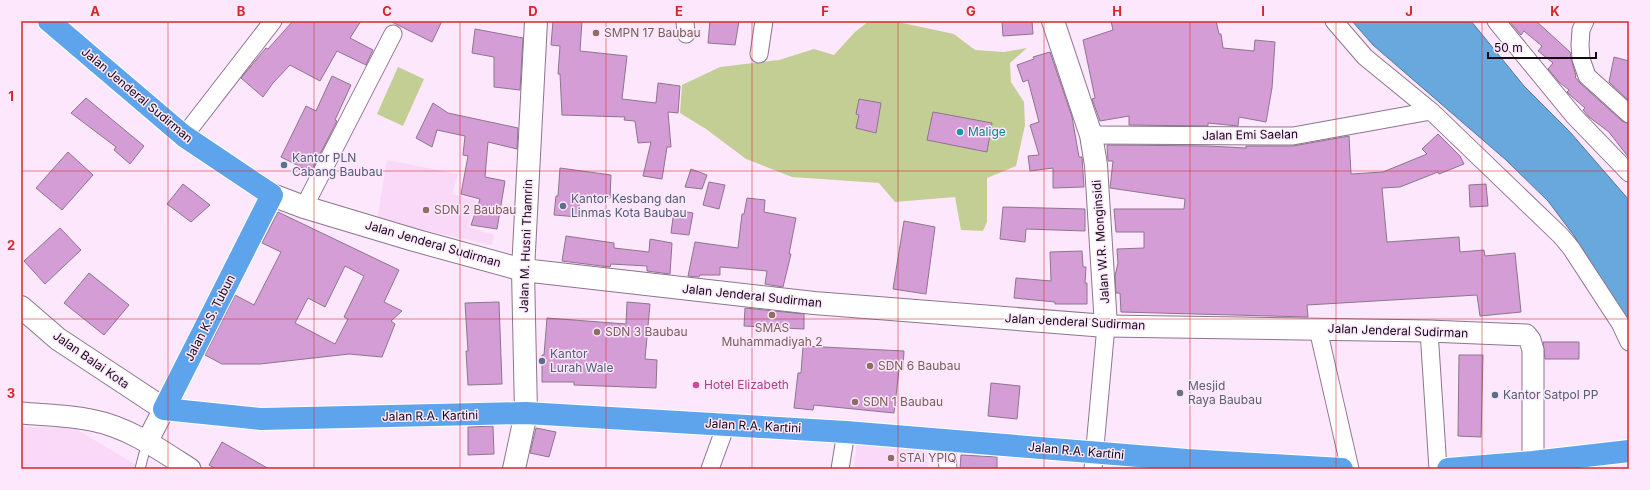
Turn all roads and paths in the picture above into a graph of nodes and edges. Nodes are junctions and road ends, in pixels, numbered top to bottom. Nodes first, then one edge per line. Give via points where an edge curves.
1 (49, 21) edge
2 (273, 21) edge
3 (536, 21) edge
4 (764, 21) edge
5 (1053, 21) edge
6 (1334, 21) edge
7 (1496, 21) edge
8 (1585, 21) edge
9 (393, 34) dead end
10 (759, 54) dead end
11 (1431, 112) junction
12 (1629, 114) edge
13 (1091, 135) junction
14 (184, 136) junction
15 (1629, 173) edge
16 (272, 195) junction
17 (304, 207) junction
18 (523, 270) junction
19 (21, 307) edge
20 (1106, 326) junction
21 (1318, 329) junction
22 (1429, 331) junction
23 (1629, 342) edge
24 (164, 409) junction
25 (21, 413) edge
26 (526, 414) junction
27 (726, 425) junction
28 (846, 432) junction
29 (946, 440) junction
30 (147, 442) junction
31 (1629, 451) edge
32 (1094, 461) edge
33 (1188, 465) edge
34 (1533, 466) edge
35 (140, 469) edge
36 (190, 469) edge
37 (514, 469) edge
38 (710, 469) edge
39 (840, 469) edge
40 (948, 469) edge
41 (1342, 469) edge
42 (1350, 469) edge
43 (1438, 469) edge
44 (1448, 469) edge

1 - 14 highway, Jalan Jenderal Sudirman
2 - 14 street
3 - 18 main road, Jalan M. Husni Thamrin
4 - 10 street
5 - 13 main road, Jalan W.R. Monginsidi
6 - 11 street via 1365,57
7 - 15 street via 1574,116
8 - 12 street via 1581,30 1580,45 1581,59 1587,76
9 - 17 street
11 - 13 street, Jalan Emi Saelan via 1293,136
11 - 23 street via 1561,236 1620,323
13 - 20 main road, Jalan W.R. Monginsidi via 1096,166
14 - 16 highway, Jalan Jenderal Sudirman
16 - 17 main road, Jalan Jenderal Sudirman
16 - 24 highway, Jalan K.S. Tubun
17 - 18 main road, Jalan Jenderal Sudirman
18 - 20 main road, Jalan Jenderal Sudirman via 814,303
18 - 26 main road, Jalan M. Husni Thamrin
19 - 24 main road, Jalan Balai Kota via 58,339
20 - 21 street, Jalan Jenderal Sudirman
20 - 32 street, Jalan W.R. Monginsidi
21 - 22 street, Jalan Jenderal Sudirman
21 - 42 street
22 - 34 street, Jalan Jenderal Sudirman via 1526,336 1530,340 1533,350
22 - 43 street
24 - 26 highway, Jalan R.A. Kartini via 260,419
24 - 30 street, Jalan K.S. Tubun
25 - 30 street via 92,420 126,431
26 - 27 highway, Jalan R.A. Kartini
26 - 37 main road, Jalan M. Husni Thamrin
27 - 28 highway, Jalan R.A. Kartini
27 - 38 street
28 - 29 highway, Jalan R.A. Kartini
28 - 39 street
29 - 32 highway, Jalan R.A. Kartini
29 - 40 street
30 - 35 lane
30 - 36 street
31 - 34 highway
32 - 33 highway, Jalan R.A. Kartini
33 - 41 highway, Jalan R.A. Kartini
34 - 44 highway

